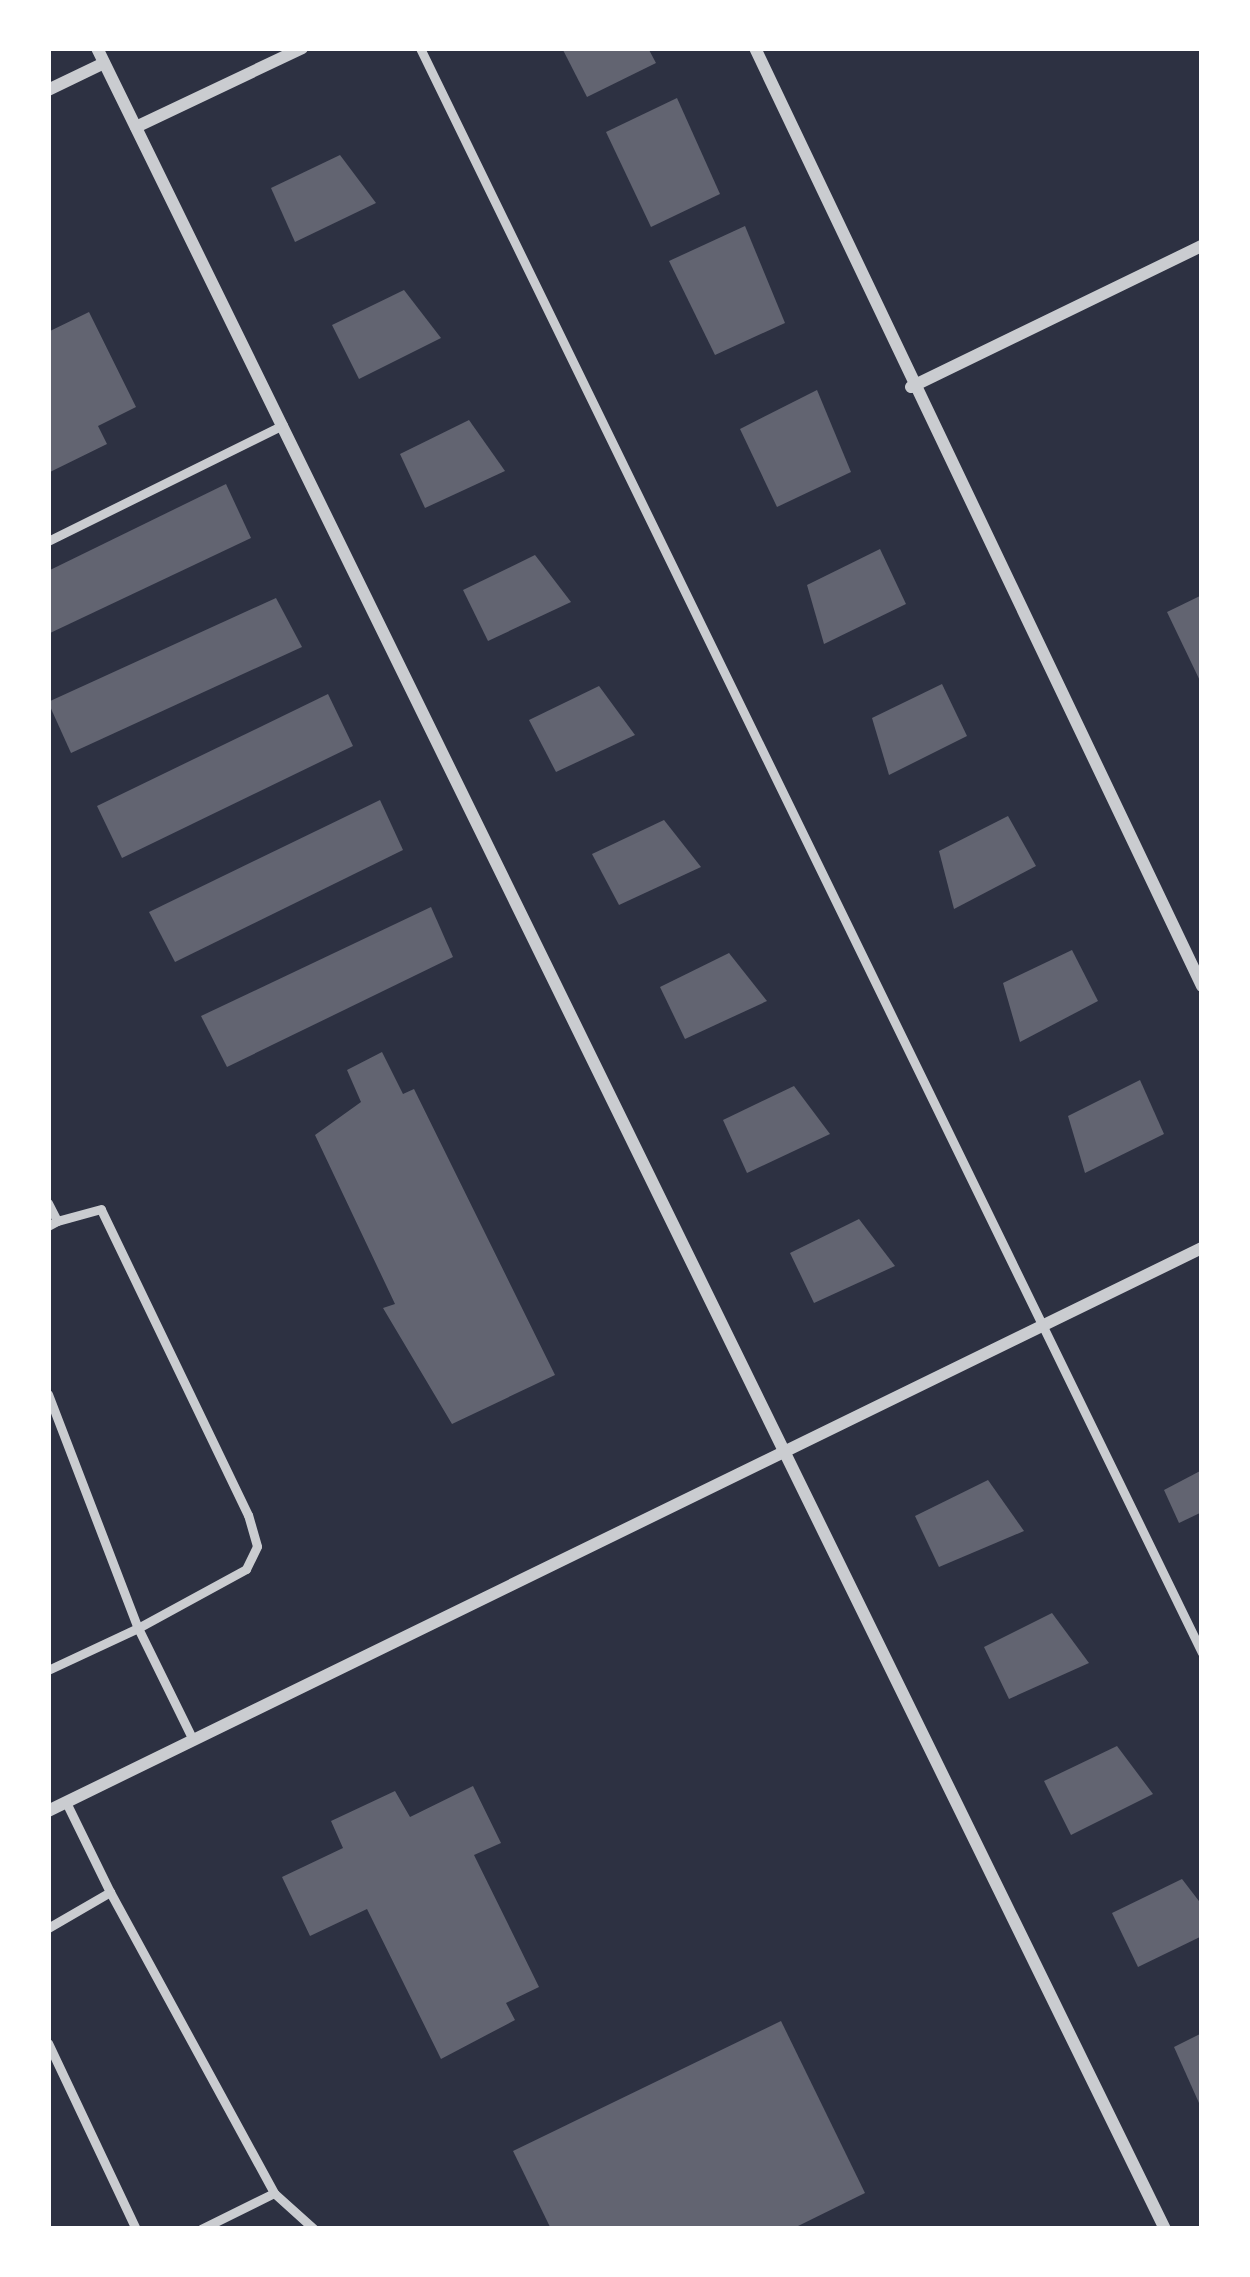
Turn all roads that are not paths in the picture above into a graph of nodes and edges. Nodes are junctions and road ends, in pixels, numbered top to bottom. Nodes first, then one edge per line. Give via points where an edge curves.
1 (97, 48) edge
2 (302, 48) edge
3 (420, 48) edge
4 (754, 48) edge
5 (104, 63) junction
6 (48, 90) edge
7 (136, 127) junction
8 (1202, 246) edge
9 (911, 387) junction
10 (283, 425) junction
11 (48, 541) edge
12 (1202, 986) edge
13 (48, 1203) edge
14 (52, 1223) edge
15 (1202, 1248) edge
16 (1041, 1327) junction
17 (48, 1394) edge
18 (788, 1451) junction
19 (138, 1628) junction
20 (1202, 1653) edge
21 (48, 1670) edge
22 (193, 1740) junction
23 (66, 1802) junction
24 (48, 1811) edge
25 (110, 1892) junction
26 (48, 1928) edge
27 (48, 2043) edge
28 (274, 2193) junction
29 (136, 2229) edge
30 (201, 2229) edge
31 (314, 2229) edge
32 (1165, 2229) edge

1 - 5 street
2 - 7 street
3 - 16 lane
4 - 9 street
5 - 6 street
5 - 7 street
7 - 10 street
8 - 9 street
9 - 12 street
10 - 11 lane
10 - 18 street
13 - 14 lane
14 - 19 lane via 101,1209 257,1546 246,1569
15 - 16 street
16 - 18 street
16 - 20 lane
17 - 19 lane
18 - 22 street
18 - 32 street
19 - 21 lane
19 - 22 lane
22 - 23 street
23 - 24 street
23 - 25 lane
25 - 26 lane
25 - 28 lane
27 - 29 lane
28 - 30 lane
28 - 31 lane

